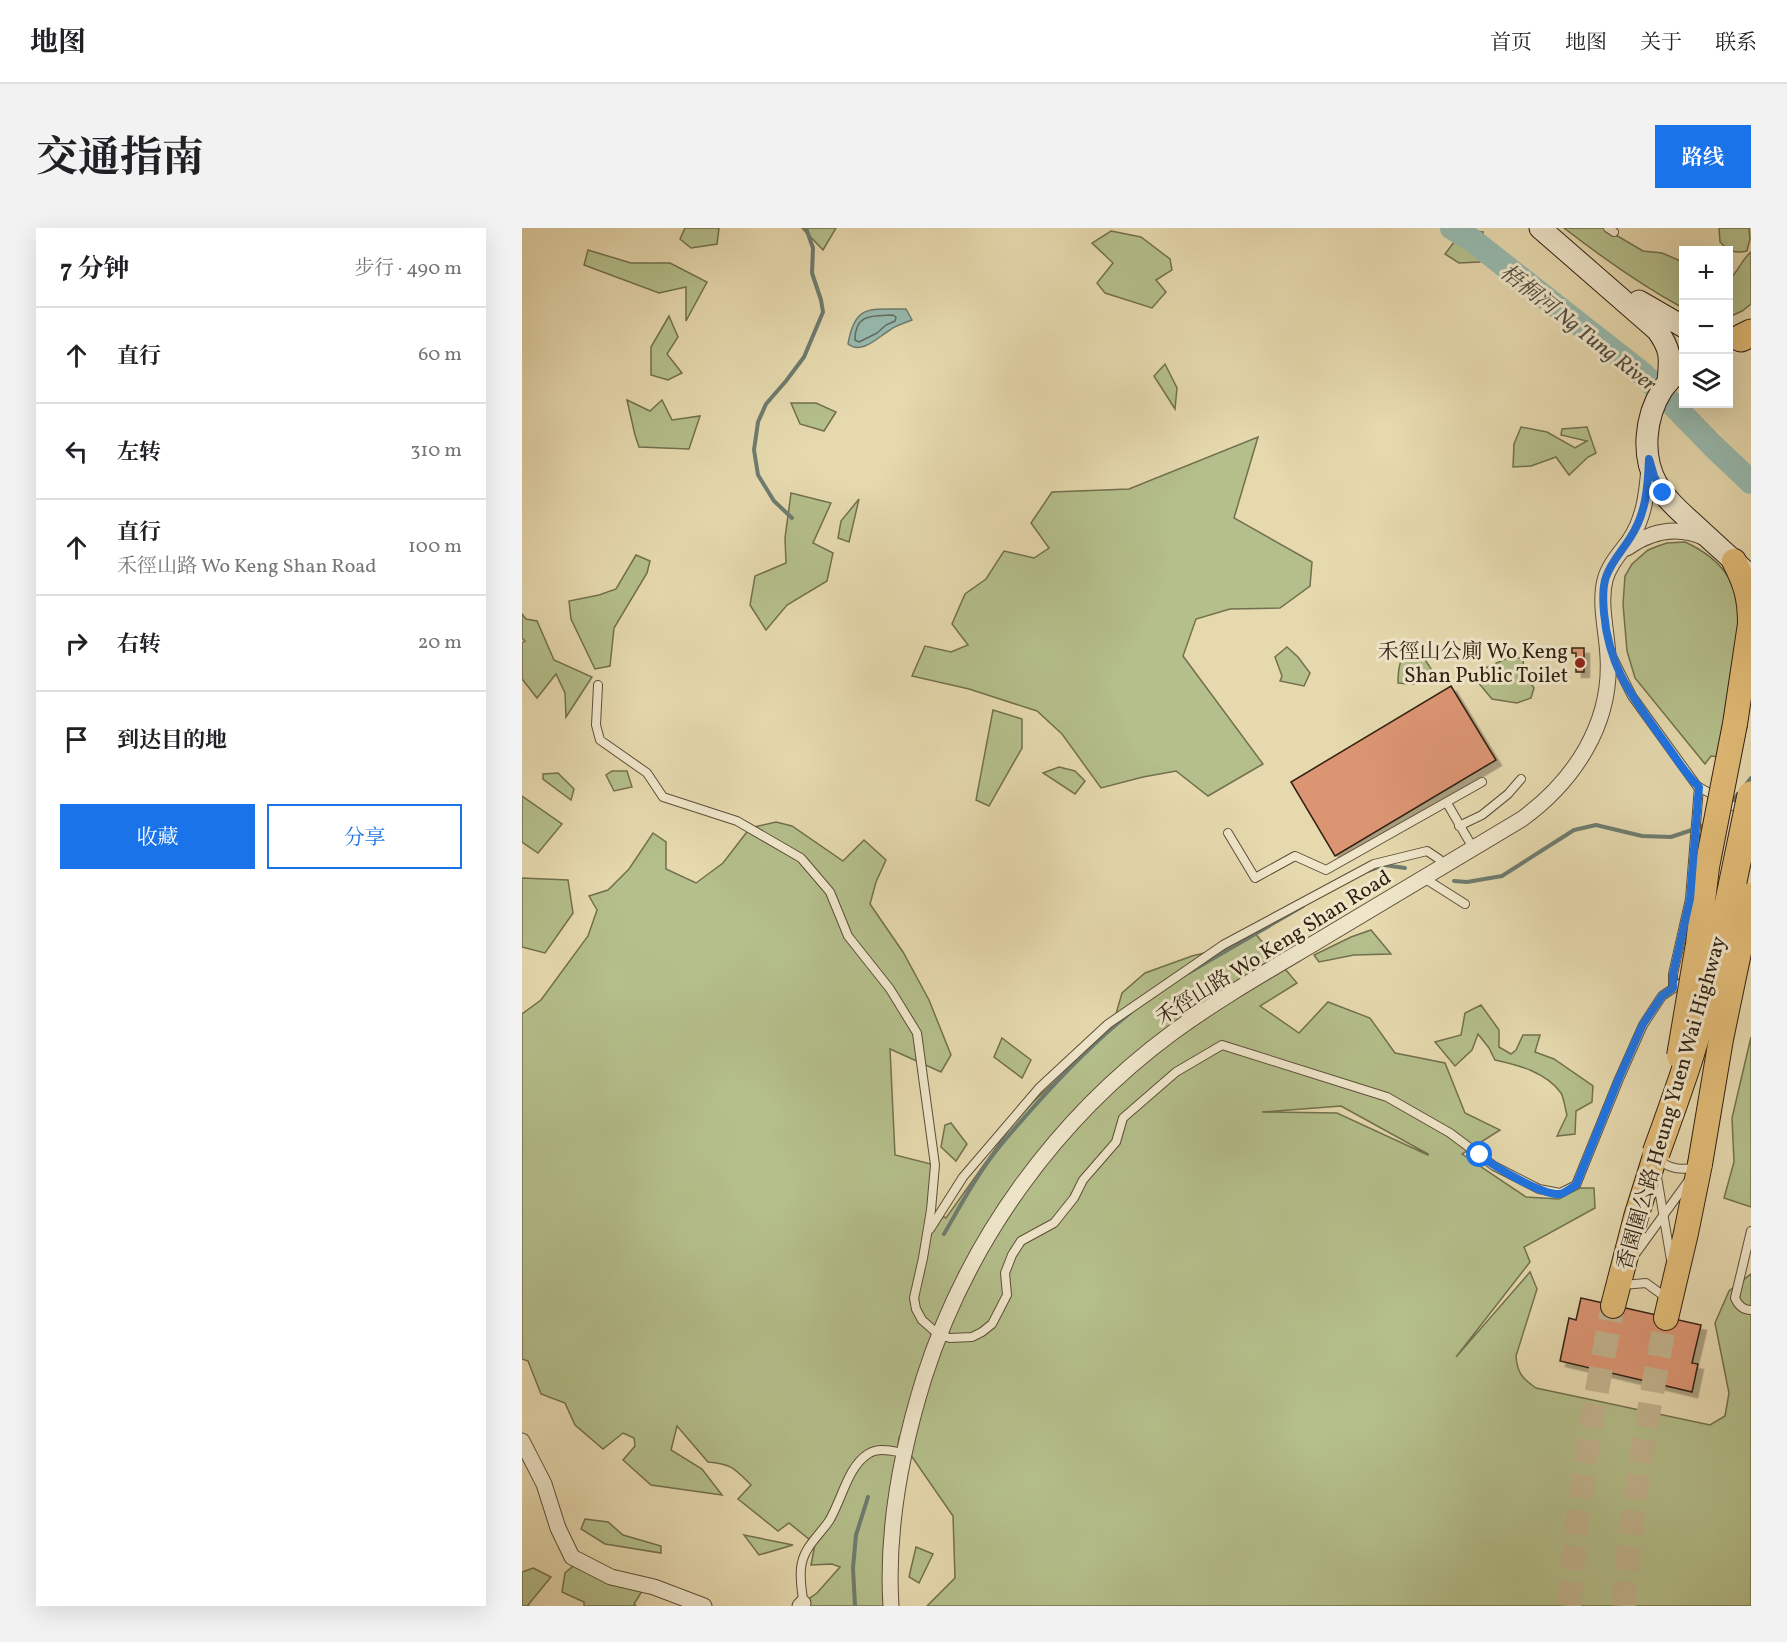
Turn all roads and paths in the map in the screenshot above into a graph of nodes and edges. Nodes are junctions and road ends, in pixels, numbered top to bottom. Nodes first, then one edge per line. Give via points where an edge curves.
1 (1540, 228) edge
2 (1593, 273) junction
3 (1679, 325) edge
4 (1677, 362) edge
5 (1648, 453) junction
6 (1713, 541) junction
7 (1619, 553) junction
8 (1742, 569) edge
9 (1606, 637) junction
10 (598, 685) dead end
11 (1521, 779) dead end
12 (1482, 782) dead end
13 (1699, 787) junction
14 (1751, 795) edge
15 (1447, 803) junction
16 (1751, 816) edge
17 (1459, 826) junction
18 (1228, 833) dead end
19 (1473, 848) junction
20 (1443, 866) junction
21 (1424, 878) junction
22 (1751, 896) edge
23 (1465, 904) dead end
24 (1746, 972) edge
25 (1673, 988) junction
26 (1655, 1155) junction
27 (1699, 1166) junction
28 (1662, 1216) junction
29 (1751, 1231) edge
30 (927, 1233) junction
31 (1618, 1288) junction
32 (1670, 1300) junction
33 (1751, 1310) edge
34 (939, 1335) junction
35 (522, 1441) edge
36 (904, 1453) junction
37 (802, 1605) edge
38 (704, 1606) edge
39 (891, 1606) edge

1 - 2 main road
2 - 3 main road
2 - 4 main road via 1657,330
4 - 5 main road via 1653,408 1647,433
5 - 6 main road via 1663,493
5 - 7 street, 禾徑山路 Wo Keng Shan Road via 1643,513
6 - 7 street via 1688,532 1666,531 1650,534
6 - 8 main road
7 - 9 street, 禾徑山路 Wo Keng Shan Road via 1604,584
8 - 26 highway, bridge via 1750,624 1707,867 1686,1022
9 - 13 lane via 1632,696
9 - 19 street, 禾徑山路 Wo Keng Shan Road via 1606,695 1584,755 1546,800
10 - 30 lane via 600,740 647,773 663,797 737,821 801,858 830,892 848,936 907,1017 917,1034 934,1165
11 - 17 lane via 1482,815
12 - 15 lane
13 - 16 lane
13 - 25 lane via 1690,899
14 - 26 highway, 香園圍公路 Heung Yuen Wai Highway, bridge via 1701,1017
15 - 17 lane
15 - 18 lane via 1326,870 1295,856 1255,878
17 - 19 lane
19 - 20 street, 禾徑山路 Wo Keng Shan Road
20 - 21 street, 禾徑山路 Wo Keng Shan Road
20 - 30 lane via 1427,851 1374,864 1223,945 1108,1024 1039,1088 996,1137 963,1177
21 - 23 lane
21 - 34 street, 禾徑山路 Wo Keng Shan Road via 1199,1013 1100,1094 1052,1145 1007,1205 968,1271
22 - 27 highway, 香園圍公路 Heung Yuen Wai Highway, bridge via 1724,1020
24 - 25 lane via 1722,969 1694,974
24 - 27 highway, bridge
25 - 34 lane via 1662,996 1643,1024 1576,1185 1560,1194 1539,1189 1494,1166 1450,1132 1387,1098 1222,1045 1176,1072 1123,1118 1116,1142 1083,1180 1074,1198 1053,1223 1021,1240 1005,1274 1007,1295 992,1324 972,1337
26 - 27 lane via 1681,1170
26 - 28 lane
26 - 31 highway, 香園圍公路 Heung Yuen Wai Highway
27 - 28 lane
27 - 32 highway, 香園圍公路 Heung Yuen Wai Highway
28 - 31 lane
28 - 32 lane
29 - 33 lane via 1736,1298 1738,1305
30 - 34 lane via 914,1298 919,1316
31 - 32 lane via 1646,1283
34 - 36 street, 禾徑山路 Wo Keng Shan Road
35 - 38 street via 544,1484 572,1557 611,1576
36 - 37 lane via 872,1452 854,1469 829,1521 807,1548 801,1567
36 - 39 street, 禾徑山路 Wo Keng Shan Road via 892,1529

